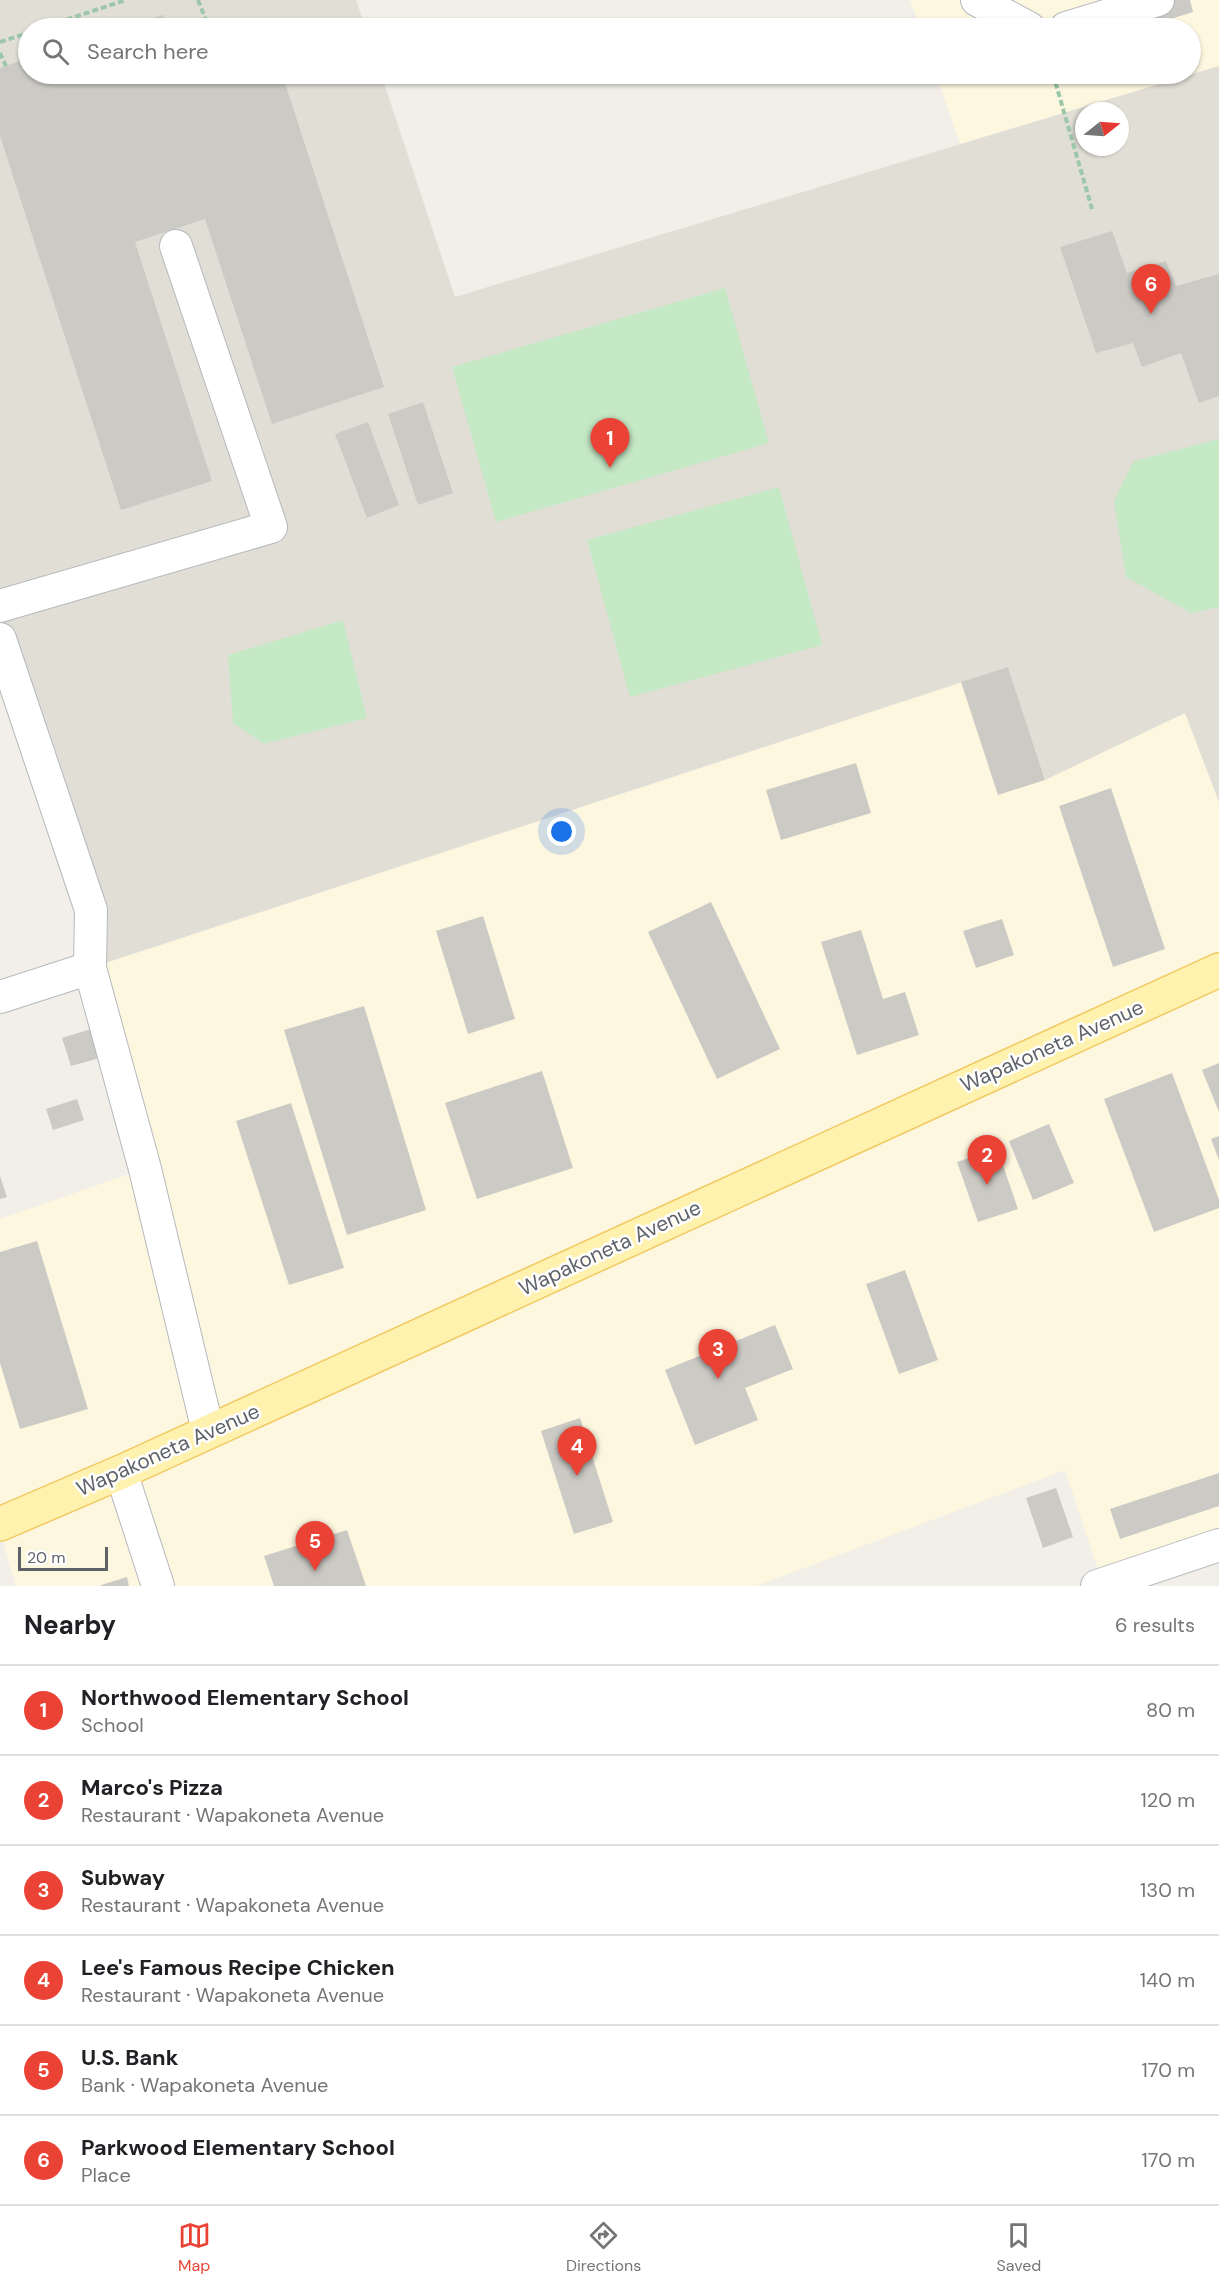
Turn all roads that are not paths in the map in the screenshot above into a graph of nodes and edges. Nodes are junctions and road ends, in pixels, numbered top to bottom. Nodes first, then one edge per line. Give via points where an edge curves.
1 (977, 0) edge
2 (1158, 0) edge
3 (1010, 18) edge
4 (1099, 18) edge
5 (176, 246) dead end
6 (0, 606) edge
7 (0, 639) edge
8 (90, 968) junction
9 (1219, 970) edge
10 (0, 997) edge
11 (208, 1431) junction
12 (121, 1472) junction
13 (0, 1524) edge
14 (1219, 1545) edge
15 (158, 1586) edge
16 (1097, 1586) edge

1 - 3 street
2 - 4 street
5 - 6 street via 271,527
7 - 8 street via 91,910
8 - 10 street
8 - 11 street via 145,1169
9 - 11 main road, Wapakoneta Avenue
11 - 12 main road, Wapakoneta Avenue
12 - 13 main road, Wapakoneta Avenue
12 - 15 street
14 - 16 street

